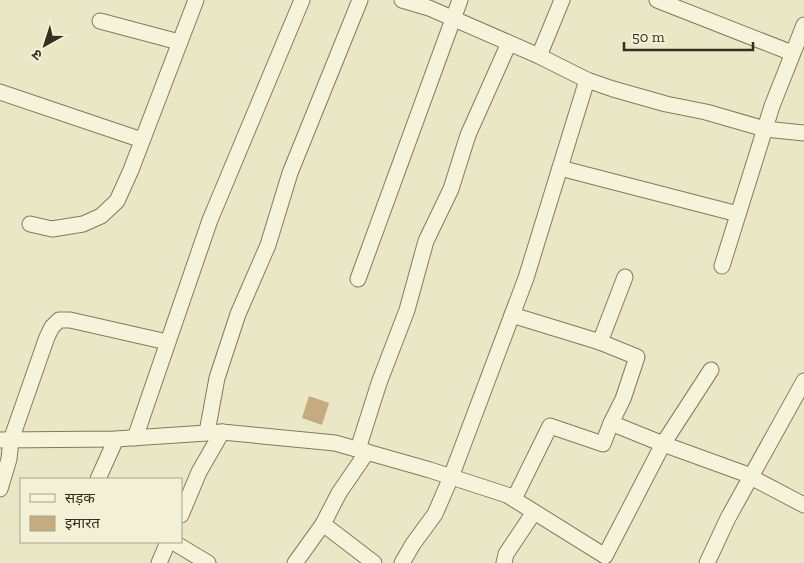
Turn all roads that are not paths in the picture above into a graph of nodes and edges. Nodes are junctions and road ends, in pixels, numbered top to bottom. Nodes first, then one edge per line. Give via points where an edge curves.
1 (196, 0) edge
2 (302, 0) edge
3 (360, 0) edge
4 (402, 0) edge
5 (460, 0) edge
6 (562, 0) edge
7 (656, 0) edge
8 (453, 19) junction
9 (100, 21) dead end
10 (804, 25) edge
11 (180, 42) junction
12 (509, 43) junction
13 (792, 53) junction
14 (539, 56) junction
15 (587, 80) junction
16 (0, 92) edge
17 (765, 129) junction
18 (804, 133) edge
19 (142, 140) junction
20 (560, 168) junction
21 (738, 214) junction
22 (30, 224) dead end
23 (722, 266) dead end
24 (625, 277) dead end
25 (358, 279) dead end
26 (512, 315) junction
27 (167, 342) junction
28 (600, 342) junction
29 (711, 370) dead end
30 (804, 381) edge
31 (612, 423) junction
32 (214, 432) junction
33 (135, 438) junction
34 (116, 439) junction
35 (6, 440) edge
36 (663, 444) junction
37 (362, 450) junction
38 (451, 477) junction
39 (750, 477) junction
40 (98, 478) edge
41 (0, 489) edge
42 (514, 499) junction
43 (804, 505) edge
44 (534, 512) junction
45 (182, 513) edge
46 (323, 524) junction
47 (168, 543) edge
48 (175, 543) edge
49 (604, 560) edge
50 (159, 563) edge
51 (208, 563) edge
52 (295, 563) edge
53 (374, 563) edge
54 (402, 563) edge
55 (504, 563) edge
56 (707, 563) edge

1 - 11 street
2 - 27 street via 210,220
3 - 32 street via 290,173 268,245 238,314 217,378
4 - 8 street
5 - 8 street
6 - 14 street
7 - 13 street
8 - 12 street
8 - 25 street
9 - 11 street
10 - 13 street
11 - 19 street
12 - 14 street
12 - 37 street via 468,135 451,189 426,241 406,310 379,383
13 - 17 street
14 - 15 street
15 - 17 street via 613,90
15 - 20 street
16 - 19 street
17 - 18 street
17 - 21 street
19 - 22 street via 117,201 101,216 83,224 52,229
20 - 21 street
20 - 26 street
21 - 23 street
24 - 28 street
26 - 28 street
26 - 38 street
27 - 33 street
27 - 35 street via 58,320 47,337
28 - 31 street via 637,357
29 - 36 street
30 - 39 street
31 - 36 street
31 - 42 street via 602,444 550,426
32 - 33 street
32 - 37 street via 335,443
32 - 45 street
33 - 34 street
34 - 35 street
34 - 40 street
35 - 41 street via 9,459
36 - 39 street
36 - 49 street
37 - 38 street
37 - 46 street
38 - 42 street
38 - 54 street via 435,514
39 - 43 street
39 - 56 street
42 - 44 street
44 - 49 street
44 - 55 street via 506,554
46 - 52 street
46 - 53 street
47 - 50 street
48 - 51 street

